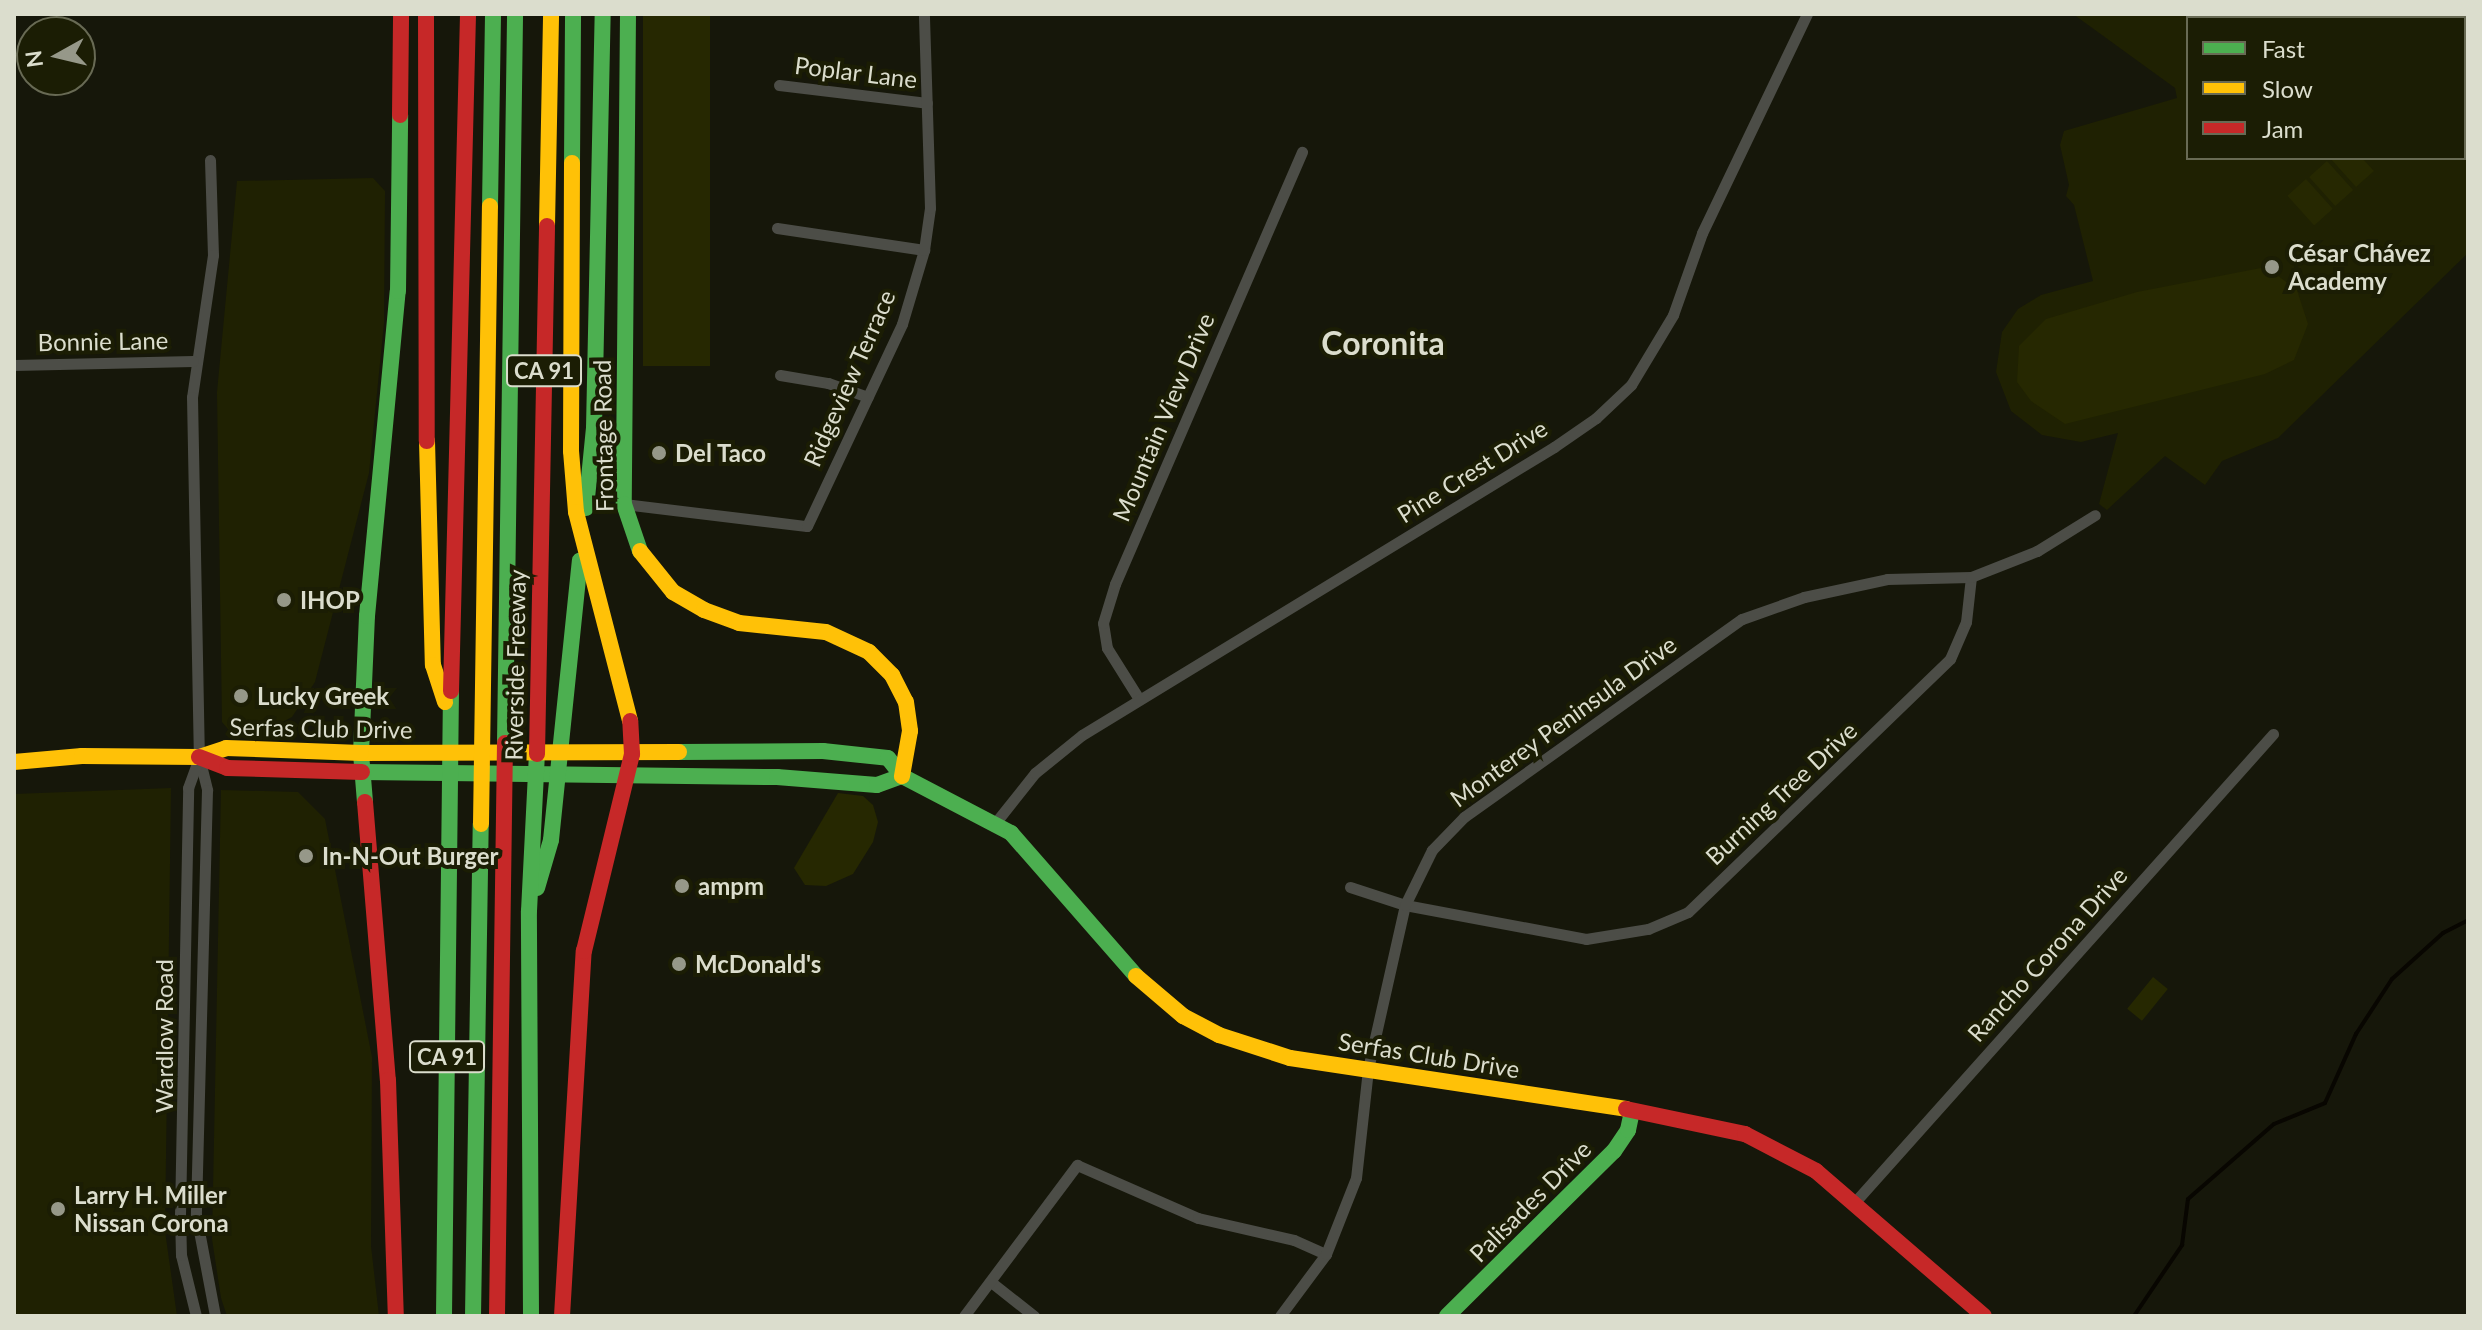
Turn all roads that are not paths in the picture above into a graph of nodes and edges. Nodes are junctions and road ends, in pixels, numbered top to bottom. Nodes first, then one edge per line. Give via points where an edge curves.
1 (401, 14) edge
2 (426, 14) edge
3 (468, 14) edge
4 (493, 14) edge
5 (515, 14) edge
6 (551, 14) edge
7 (573, 14) edge
8 (603, 14) edge
9 (628, 14) edge
10 (924, 14) edge
11 (1807, 14) edge
12 (779, 85) dead end
13 (927, 103) junction
14 (1302, 152) dead end
15 (210, 160) dead end
16 (777, 228) dead end
17 (924, 250) junction
18 (193, 361) junction
19 (14, 365) edge
20 (780, 375) dead end
21 (868, 397) junction
22 (624, 504) junction
23 (2095, 515) dead end
24 (1971, 577) junction
25 (1139, 699) junction
26 (450, 722) junction
27 (2273, 734) dead end
28 (361, 753) junction
29 (632, 754) junction
30 (199, 757) junction
31 (14, 762) edge
32 (362, 772) junction
33 (627, 776) junction
34 (902, 776) junction
35 (996, 822) junction
36 (1350, 887) dead end
37 (1405, 905) junction
38 (529, 911) junction
39 (1368, 1069) junction
40 (1632, 1111) junction
41 (1854, 1203) junction
42 (1326, 1254) junction
43 (991, 1282) junction
44 (196, 1316) edge
45 (215, 1316) edge
46 (396, 1316) edge
47 (444, 1316) edge
48 (473, 1316) edge
49 (497, 1316) edge
50 (531, 1316) edge
51 (562, 1316) edge
52 (964, 1316) edge
53 (1034, 1316) edge
54 (1280, 1316) edge
55 (1447, 1316) edge
56 (1984, 1316) edge

1 - 28 main road via 398,291 367,616
2 - 26 main road via 433,665
3 - 26 main road, CA 91
4 - 48 main road via 478,729
5 - 49 main road
6 - 38 main road, Riverside Freeway / CA 91 via 538,729
7 - 29 main road via 571,451 582,542 632,731
8 - 38 main road via 594,428 548,859
9 - 22 main road, Frontage Road
10 - 13 street, Ridgeview Terrace
11 - 25 street, Pine Crest Drive via 1702,233 1673,315 1631,385 1554,447
12 - 13 street, Poplar Lane
13 - 17 street, Ridgeview Terrace via 930,208
14 - 25 street, Mountain View Drive via 1115,584 1103,623 1107,648
15 - 18 street, Wardlow Road via 213,255
16 - 17 street
17 - 21 street, Ridgeview Terrace via 902,324
18 - 19 street, Bonnie Lane
18 - 30 street, Wardlow Road
20 - 21 street
21 - 22 street, Ridgeview Terrace via 807,526
22 - 34 main road, Frontage Road via 635,545 673,592 739,623 826,632 855,641 882,664 901,688 910,717
23 - 24 street via 2037,551
24 - 37 street, Monterey Peninsula Drive via 1887,579 1804,597 1742,619 1464,817 1432,850
24 - 37 street, Burning Tree Drive via 1966,622 1950,659 1688,912 1648,929 1586,939
25 - 35 street, Pine Crest Drive via 1057,753
26 - 47 main road, CA 91
27 - 41 street, Rancho Corona Drive
28 - 29 main road, Serfas Club Drive
28 - 30 main road, Serfas Club Drive via 226,748
28 - 32 main road
29 - 33 main road
29 - 34 main road, Serfas Club Drive via 823,751 888,758
30 - 31 main road via 82,756
30 - 32 main road, Serfas Club Drive via 227,768
30 - 44 street, Wardlow Road via 188,788 180,1215 181,1255
30 - 45 street, Wardlow Road via 207,790 196,1215
32 - 33 main road, Serfas Club Drive
32 - 46 main road via 388,1080
33 - 34 main road, Serfas Club Drive via 777,777 877,785
33 - 51 main road via 584,951
34 - 35 main road, Serfas Club Drive
35 - 39 main road, Serfas Club Drive via 1055,879 1134,975 1183,1016 1255,1049
36 - 37 street, Burning Tree Drive
37 - 39 street, Monterey Peninsula Drive
38 - 50 main road, Riverside Freeway / CA 91
39 - 40 main road, Serfas Club Drive
39 - 42 street, Monterey Peninsula Drive via 1356,1178
40 - 41 main road, Serfas Club Drive via 1745,1134 1797,1159
40 - 55 main road, Palisades Drive via 1628,1130 1614,1151
41 - 56 main road, Serfas Club Drive
42 - 43 street via 1294,1240 1198,1218 1077,1165
42 - 54 street, Monterey Peninsula Drive
43 - 52 street
43 - 53 street

